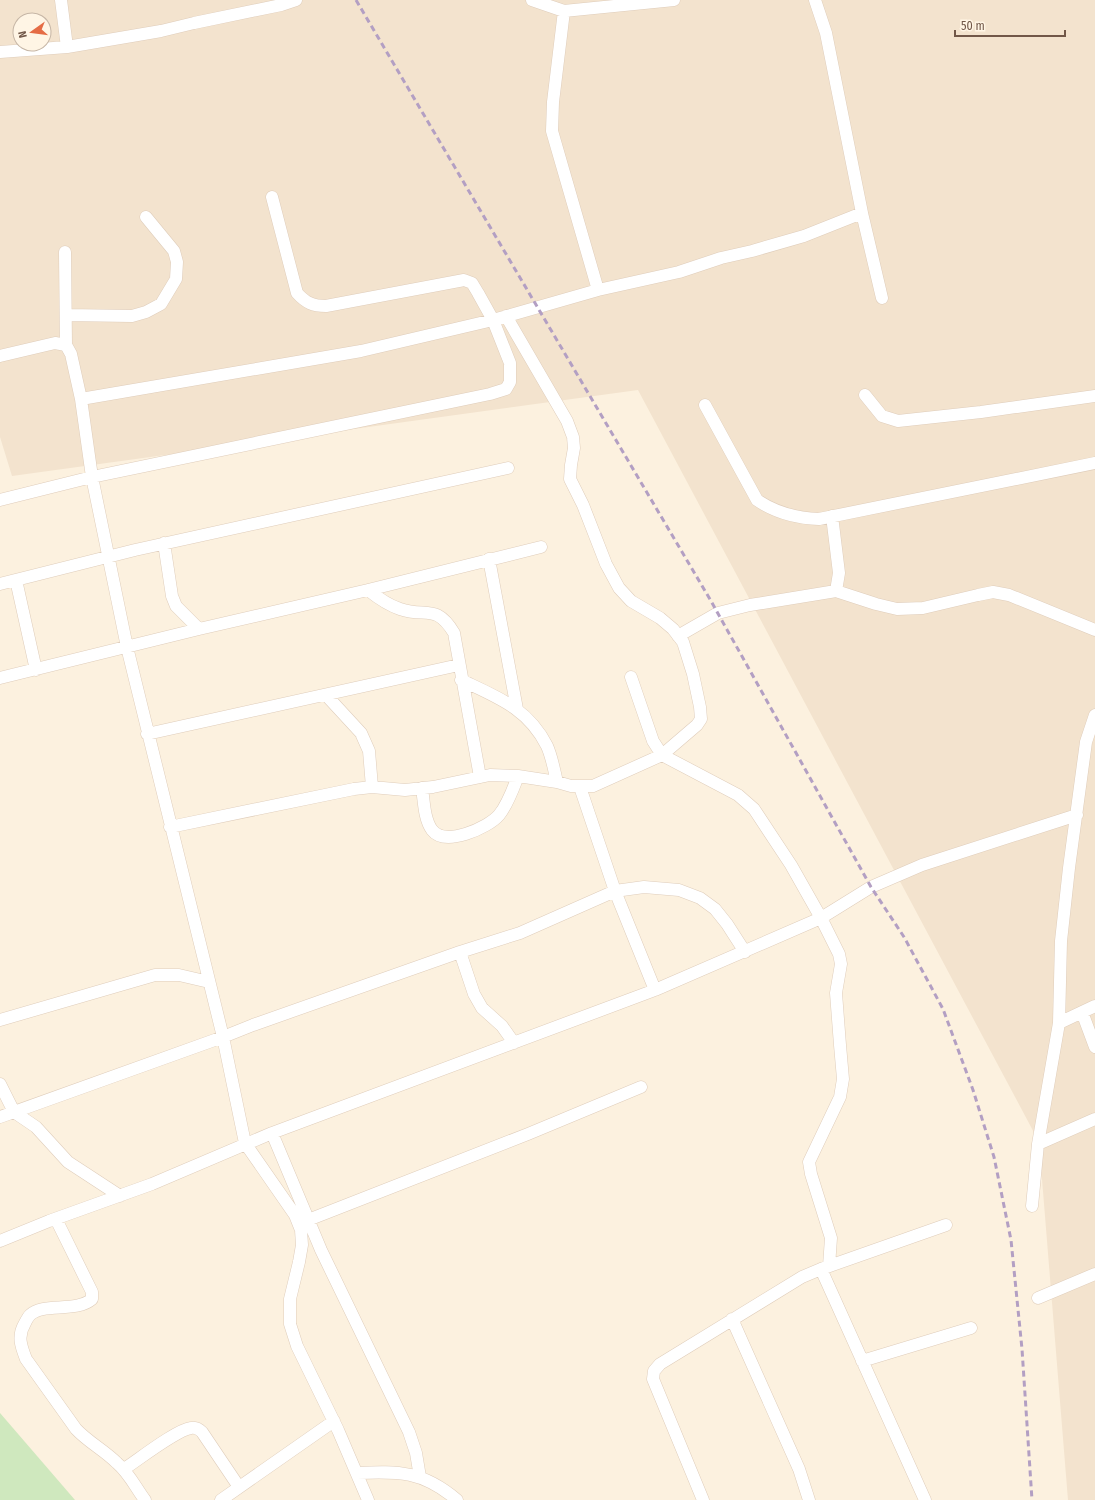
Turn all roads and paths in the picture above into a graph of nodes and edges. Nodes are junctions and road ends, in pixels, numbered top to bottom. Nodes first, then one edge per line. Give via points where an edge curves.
1 (62, 0) edge
2 (296, 0) edge
3 (674, 0) edge
4 (815, 0) edge
5 (538, 1) edge
6 (564, 11) junction
7 (67, 47) junction
8 (0, 52) edge
9 (272, 196) dead end
10 (862, 213) junction
11 (146, 217) dead end
12 (65, 252) dead end
13 (598, 290) junction
14 (882, 298) dead end
15 (66, 315) junction
16 (506, 316) junction
17 (493, 320) junction
18 (66, 345) junction
19 (0, 356) edge
20 (865, 395) dead end
21 (1095, 396) edge
22 (81, 399) junction
23 (705, 406) dead end
24 (1095, 463) edge
25 (508, 468) dead end
26 (92, 478) junction
27 (0, 500) edge
28 (832, 516) junction
29 (164, 544) junction
30 (541, 547) dead end
31 (108, 557) junction
32 (489, 559) junction
33 (16, 580) junction
34 (0, 584) edge
35 (368, 590) junction
36 (836, 591) junction
37 (199, 629) junction
38 (1095, 630) edge
39 (678, 636) junction
40 (127, 646) junction
41 (459, 665) junction
42 (36, 670) junction
43 (0, 678) edge
44 (631, 678) dead end
45 (461, 680) junction
46 (326, 695) junction
47 (517, 709) junction
48 (1095, 715) edge
49 (147, 734) junction
50 (662, 755) junction
51 (518, 776) junction
52 (480, 777) junction
53 (557, 782) junction
54 (372, 787) junction
55 (580, 787) junction
56 (422, 788) junction
57 (1077, 815) junction
58 (170, 827) junction
59 (615, 891) junction
60 (821, 918) junction
61 (460, 952) junction
62 (745, 952) junction
63 (209, 982) junction
64 (655, 990) junction
65 (1095, 1006) edge
66 (1082, 1012) junction
67 (0, 1020) edge
68 (1060, 1023) junction
69 (222, 1037) junction
70 (514, 1043) junction
71 (1095, 1047) edge
72 (0, 1084) edge
73 (641, 1087) dead end
74 (14, 1112) junction
75 (0, 1117) edge
76 (1095, 1119) edge
77 (272, 1133) junction
78 (246, 1143) junction
79 (1038, 1144) junction
80 (120, 1196) junction
81 (1032, 1206) dead end
82 (56, 1219) junction
83 (308, 1220) junction
84 (946, 1225) dead end
85 (0, 1241) edge
86 (825, 1267) junction
87 (1095, 1274) edge
88 (1038, 1298) dead end
89 (732, 1319) junction
90 (970, 1328) dead end
91 (862, 1361) junction
92 (334, 1421) junction
93 (124, 1469) junction
94 (357, 1473) junction
95 (420, 1477) junction
96 (240, 1487) junction
97 (145, 1500) edge
98 (221, 1500) edge
99 (368, 1500) edge
100 (457, 1500) edge
101 (703, 1500) edge
102 (809, 1500) edge
103 (925, 1500) edge

1 - 7 street
2 - 7 street via 160,31
3 - 6 street
4 - 10 street via 826,33
5 - 6 street
6 - 13 street via 552,131
7 - 8 street
9 - 17 street via 298,293 305,301 314,306 326,306 464,280 472,283
10 - 13 street via 804,236 679,272
10 - 14 street
11 - 15 street via 174,251 177,262 176,279 161,304 132,316
12 - 15 street
13 - 16 street
15 - 18 street
16 - 17 street
16 - 39 street via 567,422 574,448 570,479 606,564 619,588 631,601 660,618
17 - 22 street via 361,351
17 - 26 street via 510,363 510,382 506,389
18 - 19 street via 55,342
18 - 22 street via 71,354
20 - 21 street via 882,416 898,421
22 - 26 street
23 - 28 street via 757,500 769,509 801,518 819,519
24 - 28 street
25 - 29 street
26 - 27 street
26 - 31 street
28 - 36 street via 839,573
29 - 31 street
29 - 37 street via 172,596 176,606
30 - 32 street
31 - 33 street
31 - 40 street
32 - 35 street
32 - 47 street
33 - 34 street
33 - 42 street
35 - 37 street
35 - 41 street via 380,599 402,609 432,613 442,618 454,633
36 - 38 street via 897,609 923,608 993,592 1009,594
36 - 39 street via 718,613
37 - 40 street
39 - 50 street via 683,642 693,674 701,719 698,725
40 - 42 street
40 - 49 street
41 - 45 street
41 - 46 street
42 - 43 street
44 - 50 street via 653,741
45 - 47 street via 504,700
45 - 52 street
46 - 49 street
46 - 54 street via 361,733 370,751
47 - 53 street via 531,723 547,747
48 - 57 street via 1086,742
49 - 58 street
50 - 55 street via 594,786
50 - 60 street via 738,795 754,809 791,865
51 - 52 street
51 - 53 street
51 - 56 street via 498,816 483,828 462,835 443,837 432,830 427,818
52 - 56 street
53 - 55 street
54 - 56 street via 405,790
54 - 58 street
55 - 59 street
57 - 60 street via 922,866 871,887
57 - 68 street via 1061,940
58 - 63 street
59 - 61 street via 520,933
59 - 62 street via 644,886 679,890 700,898 719,914
59 - 64 street
60 - 62 street
60 - 86 street via 839,954 841,964 836,993 843,1079 840,1097 809,1162 831,1238
61 - 69 street
61 - 70 street via 474,994 482,1008 502,1026
62 - 64 street
63 - 67 street via 179,975 155,975
63 - 69 street
64 - 70 street
65 - 66 street
66 - 68 street
66 - 71 street
68 - 79 street
69 - 74 street
69 - 78 street
70 - 77 street
72 - 74 street
73 - 83 street
74 - 75 street
74 - 80 street via 36,1127 68,1162
76 - 79 street
77 - 78 street
77 - 83 street
78 - 80 street
78 - 92 street via 295,1215 301,1230 302,1245 290,1299 290,1324 297,1346
79 - 81 street
80 - 82 street
82 - 85 street
82 - 93 street via 92,1292 92,1299 82,1305 46,1309 30,1315 21,1328 21,1347 26,1359 76,1429
83 - 95 street via 409,1432
84 - 86 street
86 - 89 street via 802,1277
86 - 91 street
87 - 88 street
89 - 101 street via 660,1364 654,1371 653,1379
89 - 102 street via 799,1469
90 - 91 street
91 - 103 street
92 - 94 street
92 - 96 street
93 - 96 street via 164,1441 192,1428 202,1432
93 - 97 street
94 - 95 street via 401,1472
94 - 99 street
95 - 100 street via 433,1482
96 - 98 street

